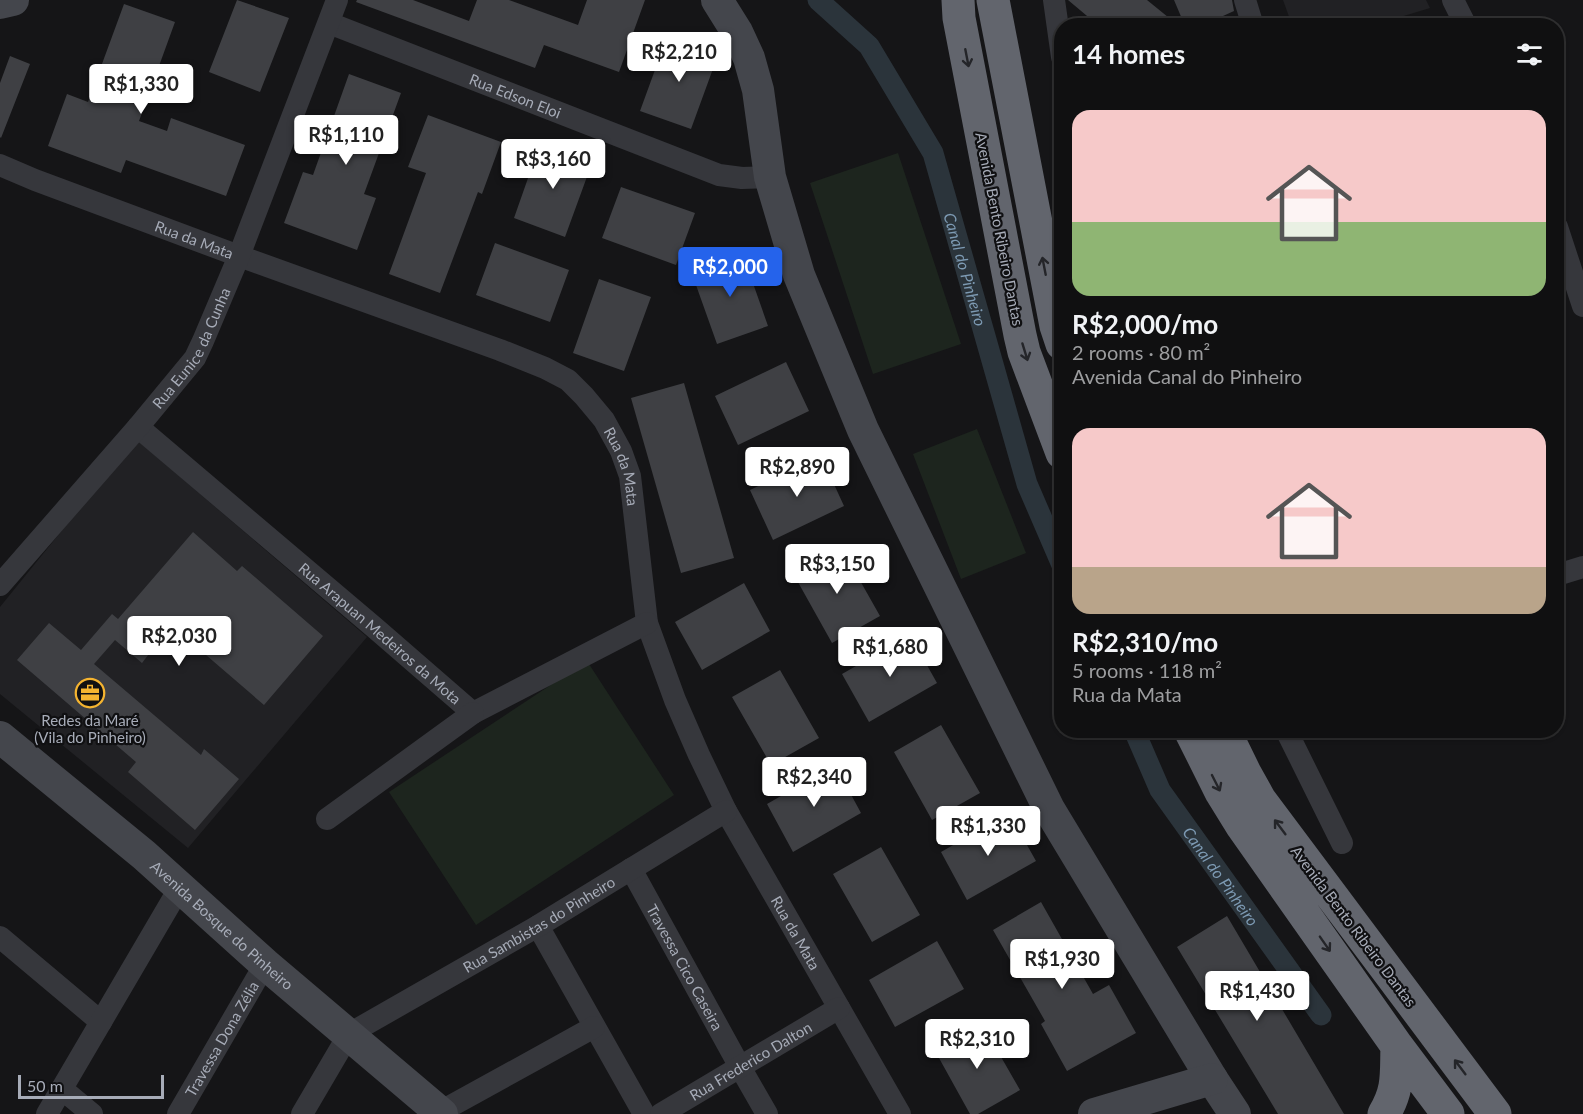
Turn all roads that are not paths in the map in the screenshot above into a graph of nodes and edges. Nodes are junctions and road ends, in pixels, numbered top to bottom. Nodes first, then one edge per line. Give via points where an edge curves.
1 (13, 0) edge
2 (337, 0) edge
3 (717, 0) edge
4 (993, 0) edge
5 (1054, 0) edge
6 (1245, 0) edge
7 (1453, 0) edge
8 (0, 3) edge
9 (956, 6) edge
10 (1057, 18) edge
11 (1251, 18) edge
12 (1462, 18) edge
13 (329, 23) junction
14 (0, 165) edge
15 (770, 177) junction
16 (1564, 248) edge
17 (239, 256) junction
18 (1583, 306) edge
19 (1054, 316) edge
20 (138, 426) junction
21 (1054, 432) edge
22 (1583, 567) edge
23 (1564, 573) edge
24 (0, 585) edge
25 (647, 623) junction
26 (473, 713) junction
27 (1194, 738) edge
28 (1228, 738) edge
29 (1290, 738) edge
30 (3, 746) edge
31 (726, 811) junction
32 (327, 819) dead end
33 (1342, 843) dead end
34 (631, 869) junction
35 (180, 887) junction
36 (538, 926) junction
37 (0, 937) edge
38 (266, 964) junction
39 (839, 1008) junction
40 (101, 1022) junction
41 (594, 1027) junction
42 (349, 1034) junction
43 (1397, 1046) junction
44 (740, 1067) junction
45 (1212, 1079) junction
46 (62, 1089) junction
47 (433, 1111) edge
48 (47, 1114) edge
49 (92, 1114) edge
50 (178, 1114) edge
51 (302, 1114) edge
52 (644, 1114) edge
53 (661, 1114) edge
54 (767, 1114) edge
55 (900, 1114) edge
56 (1094, 1114) edge
57 (1235, 1114) edge
58 (1384, 1114) edge
59 (1448, 1114) edge
60 (1495, 1114) edge

1 - 8 street
2 - 13 street, Rua Eunice da Cunha
3 - 15 street via 749,58 758,90
19 -> 4 highway
5 - 10 street
6 - 11 street
7 - 12 street
9 -> 21 highway, Avenida Bento Ribeiro Dantas via 1020,335
13 - 15 street, Rua Edson Eloi via 719,175
13 - 17 street, Rua Eunice da Cunha
14 - 17 street, Rua da Mata
15 - 45 street via 799,275 863,430 1048,809
16 - 18 street
17 - 20 street, Rua Eunice da Cunha via 195,358
17 - 25 street, Rua da Mata via 500,350 568,380 604,420 630,476
20 - 24 street, Rua Eunice da Cunha
20 - 26 street, Rua Arapuan Medeiros da Mota
22 - 23 street
25 - 26 street, Rua Arapuan Medeiros da Mota
25 - 31 street, Rua da Mata via 675,700
26 - 32 street
27 -> 43 highway, Avenida Bento Ribeiro Dantas via 1242,826
60 -> 28 highway, Avenida Bento Ribeiro Dantas via 1260,800
29 - 33 street
30 - 35 street, Avenida Bosque do Pinheiro
31 - 34 street, Rua Sambistas do Pinheiro
31 - 39 street, Rua da Mata
34 - 36 street, Rua Sambistas do Pinheiro
34 - 44 street, Travessa Cico Caseira
35 - 38 street, Avenida Bosque do Pinheiro
35 - 40 street
36 - 41 street
36 - 42 street, Rua Sambistas do Pinheiro
37 - 40 street
38 - 42 street, Avenida Bosque do Pinheiro
38 - 50 street, Travessa Dona Zélia
39 - 44 street, Rua Frederico Dalton
39 - 55 street, Rua da Mata
40 - 46 street
41 - 47 street
41 - 52 street
42 - 47 street, Avenida Bosque do Pinheiro
42 - 51 street
43 - 58 highway via 1396,1086
43 - 59 highway, Avenida Bento Ribeiro Dantas
44 - 53 street, Rua Frederico Dalton
44 - 54 street, Travessa Cico Caseira
45 - 56 street
45 - 57 street
46 - 48 street
46 - 49 street

